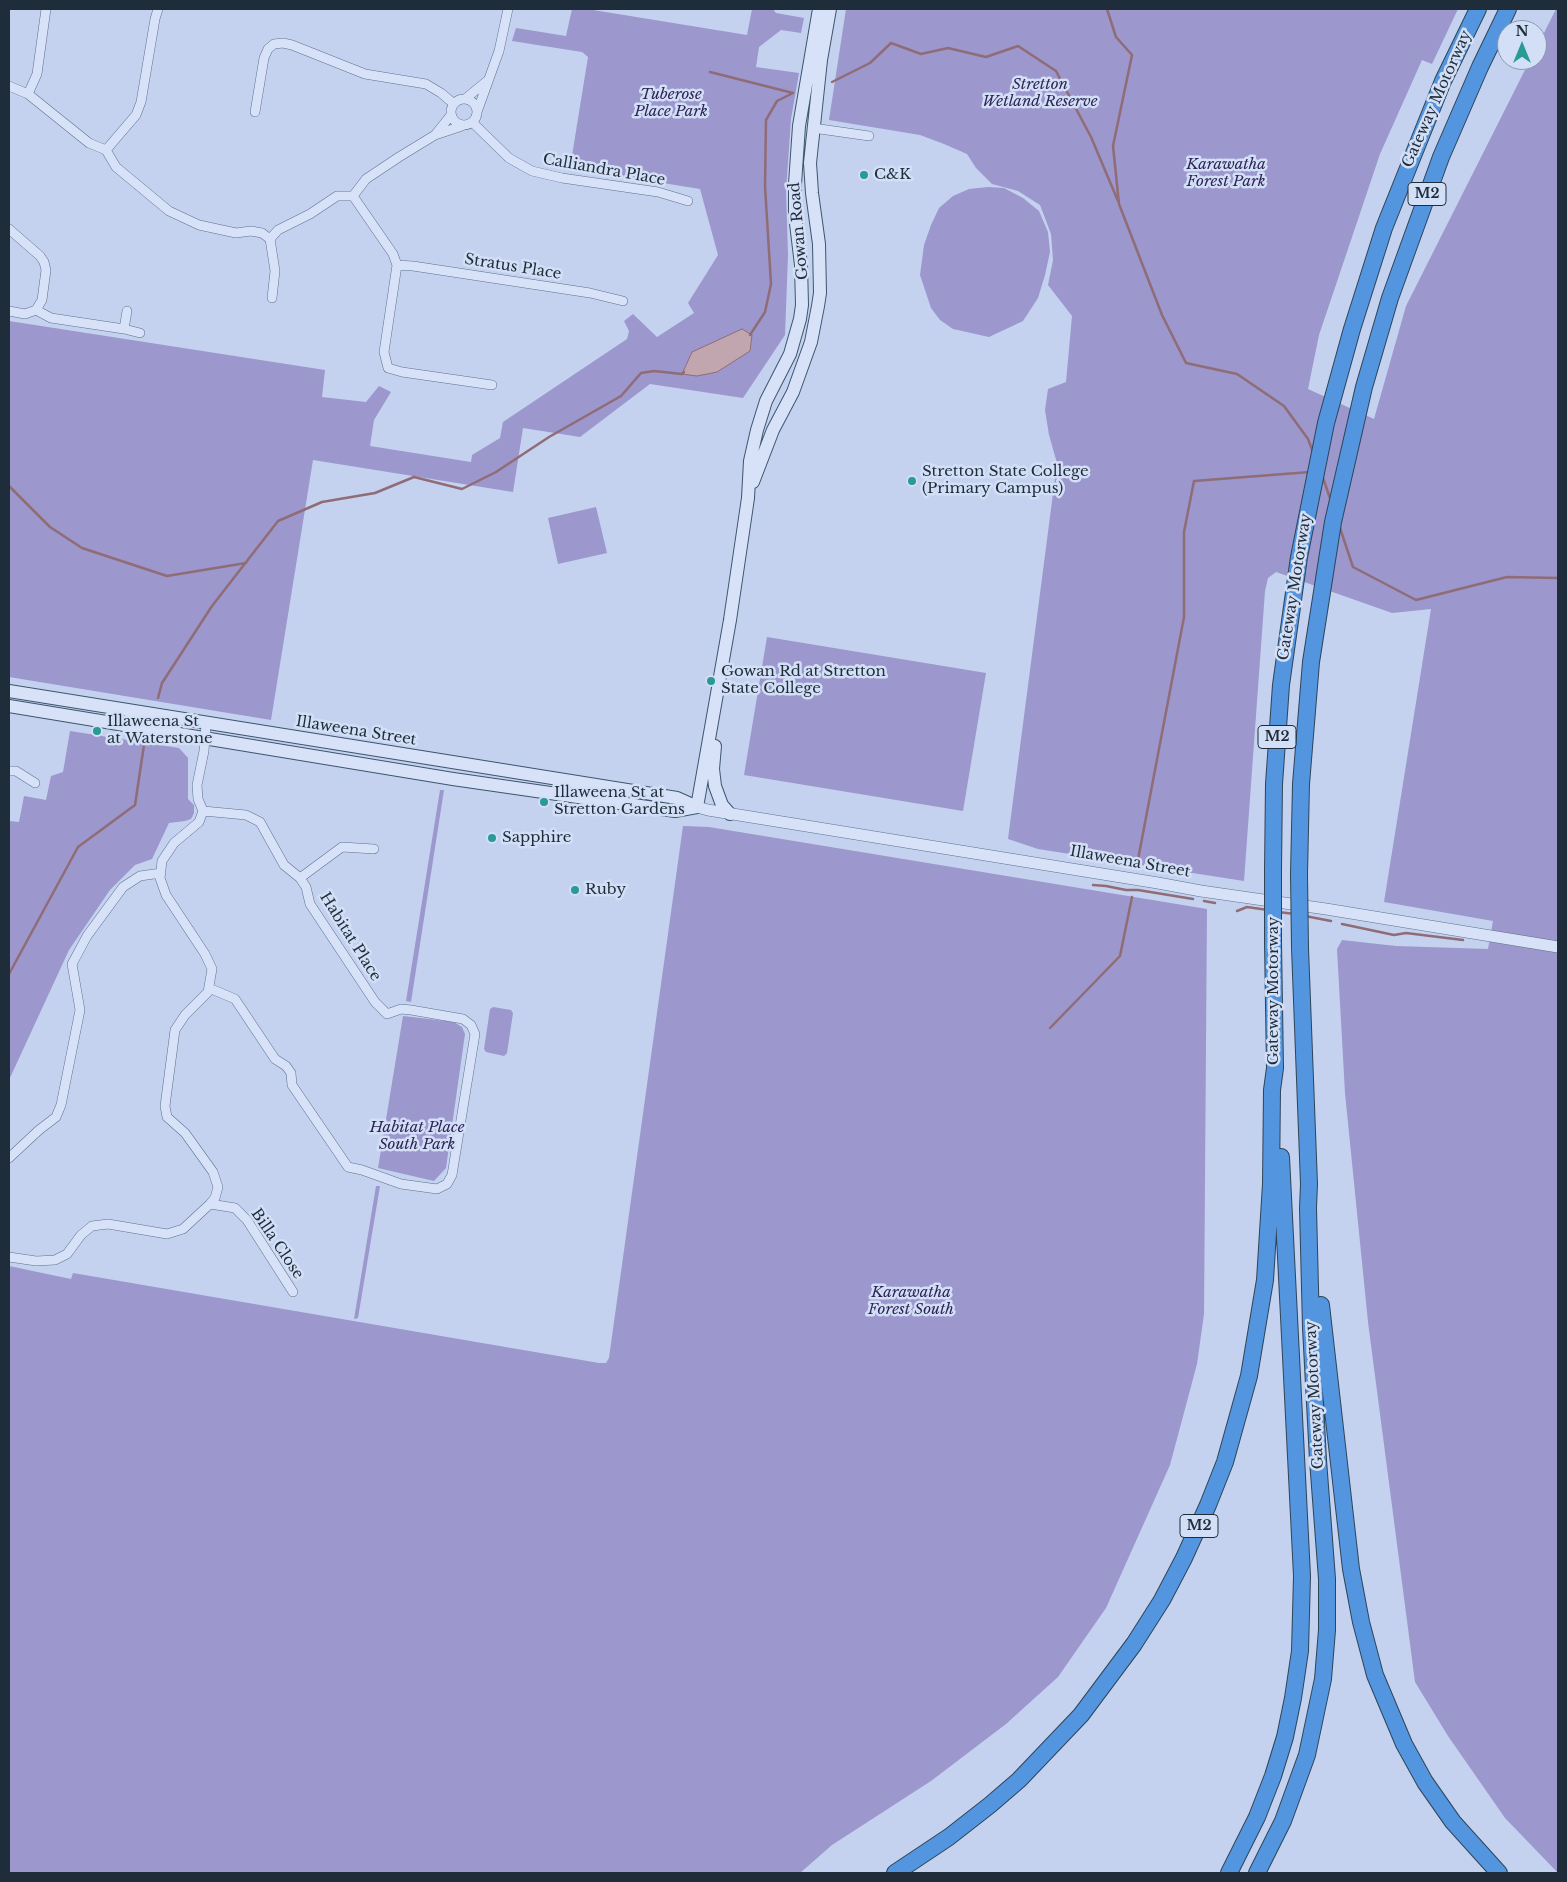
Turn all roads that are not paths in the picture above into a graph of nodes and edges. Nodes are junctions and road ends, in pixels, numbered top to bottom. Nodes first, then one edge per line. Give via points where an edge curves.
1 (46, 9) edge
2 (158, 9) edge
3 (508, 9) edge
4 (818, 9) edge
5 (830, 9) edge
6 (1478, 9) edge
7 (1508, 9) edge
8 (488, 79) junction
9 (9, 86) edge
10 (28, 94) junction
11 (465, 99) junction
12 (454, 104) junction
13 (255, 112) dead end
14 (477, 112) junction
15 (451, 115) junction
16 (473, 122) junction
17 (462, 126) junction
18 (813, 128) junction
19 (435, 135) junction
20 (869, 136) dead end
21 (106, 150) junction
22 (353, 196) junction
23 (688, 201) dead end
24 (9, 229) edge
25 (270, 239) junction
26 (397, 265) junction
27 (272, 298) dead end
28 (623, 300) dead end
29 (36, 310) junction
30 (9, 311) edge
31 (127, 311) dead end
32 (124, 329) junction
33 (140, 333) dead end
34 (492, 385) dead end
35 (748, 498) junction
36 (9, 691) edge
37 (9, 706) edge
38 (714, 714) junction
39 (206, 724) junction
40 (284, 736) junction
41 (205, 739) junction
42 (290, 752) junction
43 (456, 763) junction
44 (9, 770) edge
45 (454, 779) junction
46 (35, 783) dead end
47 (697, 807) junction
48 (203, 811) junction
49 (730, 814) junction
50 (374, 849) dead end
51 (161, 873) junction
52 (300, 878) junction
53 (1558, 947) edge
54 (209, 988) junction
55 (1275, 1068) junction
56 (9, 1158) edge
57 (1309, 1184) junction
58 (210, 1204) junction
59 (9, 1257) edge
60 (293, 1292) dead end
61 (895, 1873) edge
62 (1229, 1873) edge
63 (1258, 1873) edge
64 (1499, 1873) edge

1 - 10 street via 37,74
2 - 21 street via 141,102 136,115
3 - 8 street via 499,51
4 - 35 main road, Gowan Road via 799,126 795,184 801,264 800,319 790,354 766,401 757,430 750,461
5 - 18 main road, Gowan Road
6 - 55 highway, Gateway Motorway / M2, bridge via 1443,81 1384,228 1337,380 1310,498 1291,604 1274,784
7 - 57 highway, Gateway Motorway / M2, bridge via 1441,157 1390,298 1364,387 1335,514 1318,608 1304,737 1299,874
8 - 11 street
8 - 14 street
9 - 10 street
10 - 21 street via 89,143
11 - 12 street
11 - 14 street via 472,102
12 - 13 street via 426,84 366,74 283,43 274,44 264,58
12 - 15 street
14 - 16 street
15 - 17 street via 454,122
15 - 19 street
16 - 17 street
16 - 23 street, Calliandra Place via 509,158 532,172 658,192
17 - 19 street
18 - 20 street
18 - 35 main road, Gowan Road via 810,163 819,244 818,306 811,342 793,392 773,430
19 - 22 street via 366,179
21 - 25 street via 116,167 168,211 199,225 236,233 262,233
22 - 25 street via 337,196 278,230
22 - 26 street via 393,254
24 - 29 street via 44,262 42,300
25 - 27 street via 275,270
26 - 28 street, Stratus Place
26 - 34 street via 384,352 388,368
29 - 30 street via 25,314
29 - 32 street via 50,318
31 - 32 street
32 - 33 street
35 - 38 main road, Gowan Road
36 - 39 main road, Illaweena Street
37 - 41 main road, Illaweena Street
38 - 47 main road, Gowan Road
38 - 49 main road via 716,746 713,777 720,801
39 - 40 main road, Illaweena Street
39 - 41 street
40 - 42 main road
40 - 43 main road, Illaweena Street
41 - 42 main road, Illaweena Street
41 - 48 street via 197,786
42 - 45 main road, Illaweena Street
43 - 45 main road
43 - 47 main road, Illaweena Street via 677,798
44 - 46 street
45 - 47 main road, Illaweena Street via 676,811
47 - 49 street, Illaweena Street
48 - 51 street via 199,822 174,843 162,861
48 - 52 street, Habitat Place via 246,816 260,822 284,865
49 - 53 street, Illaweena Street
50 - 52 street via 342,847
51 - 54 street via 166,895 212,968
51 - 56 street via 140,876 123,887 86,936 72,964 80,1010 62,1105 56,1117
52 - 54 street, Habitat Place via 310,904 375,1002 387,1014 401,1009 463,1019 471,1025 475,1034 452,1175 447,1184 437,1189 401,1184 348,1167 292,1085 292,1073 275,1059 235,998
54 - 58 street via 176,1030 165,1106 168,1118 185,1133 213,1172 218,1186
55 - 61 highway, Gateway Motorway / M2 via 1268,1240 1256,1341 1243,1402 1225,1462 1184,1558 1134,1644 1056,1743 990,1805
55 - 62 highway via 1280,1089 1302,1567 1300,1651 1285,1736 1270,1784
57 - 63 highway, Gateway Motorway / M2 via 1311,1328 1327,1579 1327,1630 1323,1679 1307,1756 1293,1797
57 - 64 highway via 1351,1569 1367,1646 1385,1702 1414,1763 1453,1822
58 - 59 street via 182,1229 168,1234 108,1224 92,1226 67,1254 55,1260 36,1262
58 - 60 street, Billa Close via 235,1208 247,1220

